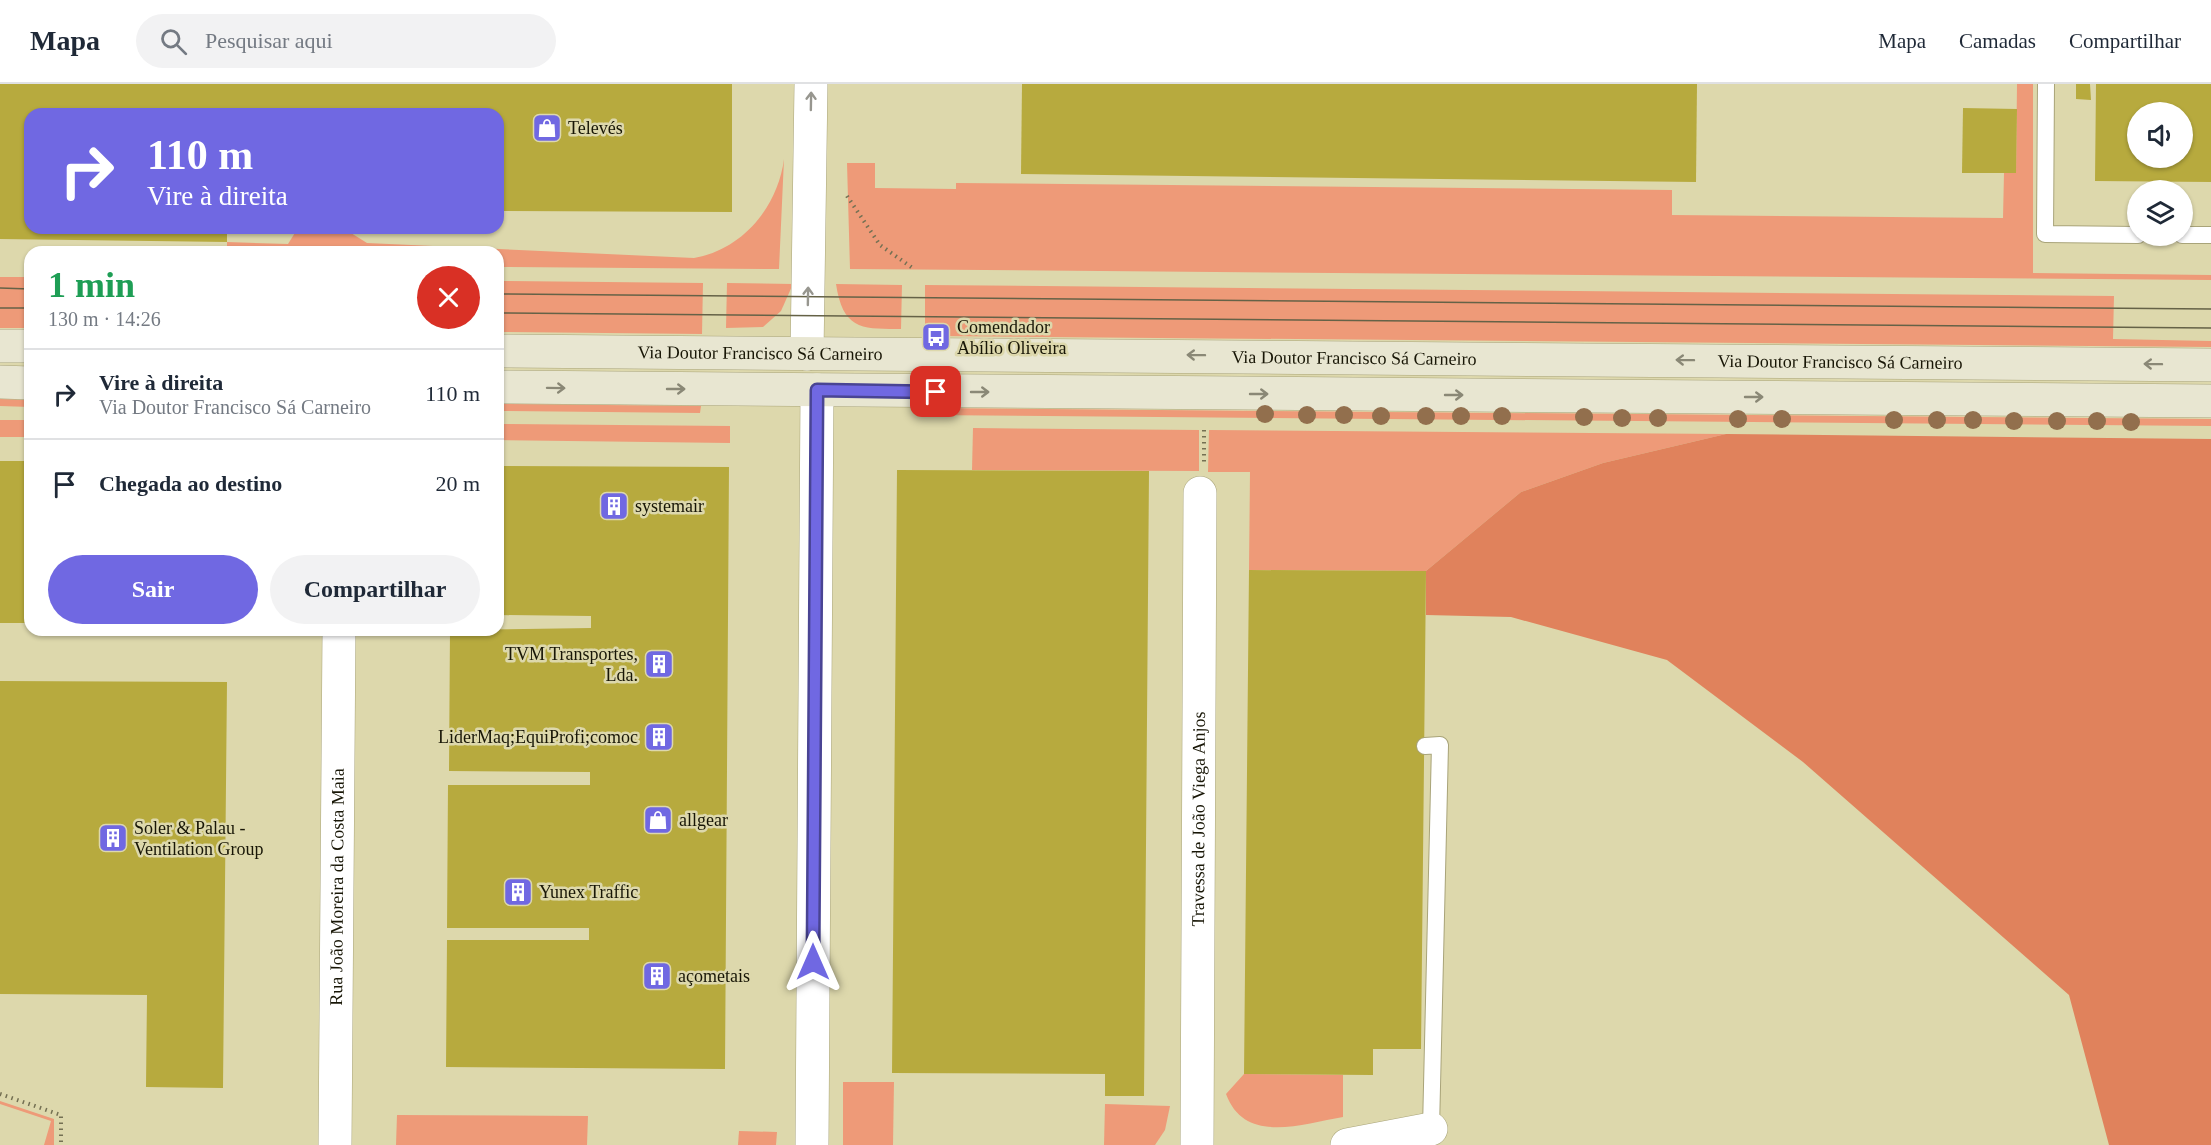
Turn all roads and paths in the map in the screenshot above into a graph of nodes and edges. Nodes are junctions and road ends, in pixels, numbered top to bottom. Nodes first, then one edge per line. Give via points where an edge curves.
1 (811, 84) edge
2 (2046, 84) edge
3 (847, 196) dead end
4 (2127, 235) edge
5 (2193, 235) edge
6 (2211, 235) edge
7 (914, 268) dead end
8 (0, 346) edge
9 (24, 346) edge
10 (504, 351) edge
11 (807, 354) junction
12 (2211, 365) edge
13 (0, 382) edge
14 (24, 382) edge
15 (504, 387) edge
16 (817, 390) junction
17 (2211, 401) edge
18 (1204, 430) dead end
19 (1202, 483) joint
20 (339, 636) edge
21 (1425, 746) dead end
22 (0, 1094) edge
23 (1431, 1129) joint
24 (61, 1145) edge
25 (335, 1145) edge
26 (812, 1145) edge
27 (1197, 1145) edge
28 (1347, 1145) edge

11 -> 1 street
2 - 4 lane via 2044,234
3 - 7 path via 880,245
5 - 6 lane
8 - 9 main road
10 - 11 main road, Via Doutor Francisco Sá Carneiro
12 -> 11 main road, Via Doutor Francisco Sá Carneiro
13 - 14 main road
15 -> 16 main road, Via Doutor Francisco Sá Carneiro
16 -> 17 main road, Via Doutor Francisco Sá Carneiro
16 - 26 street
18 - 19 path
19 - 27 street, Travessa de João Viega Anjos
20 - 25 street, Rua João Moreira da Costa Maia
21 - 23 lane via 1440,745 1431,790
22 - 24 path via 61,1115
23 - 28 street

